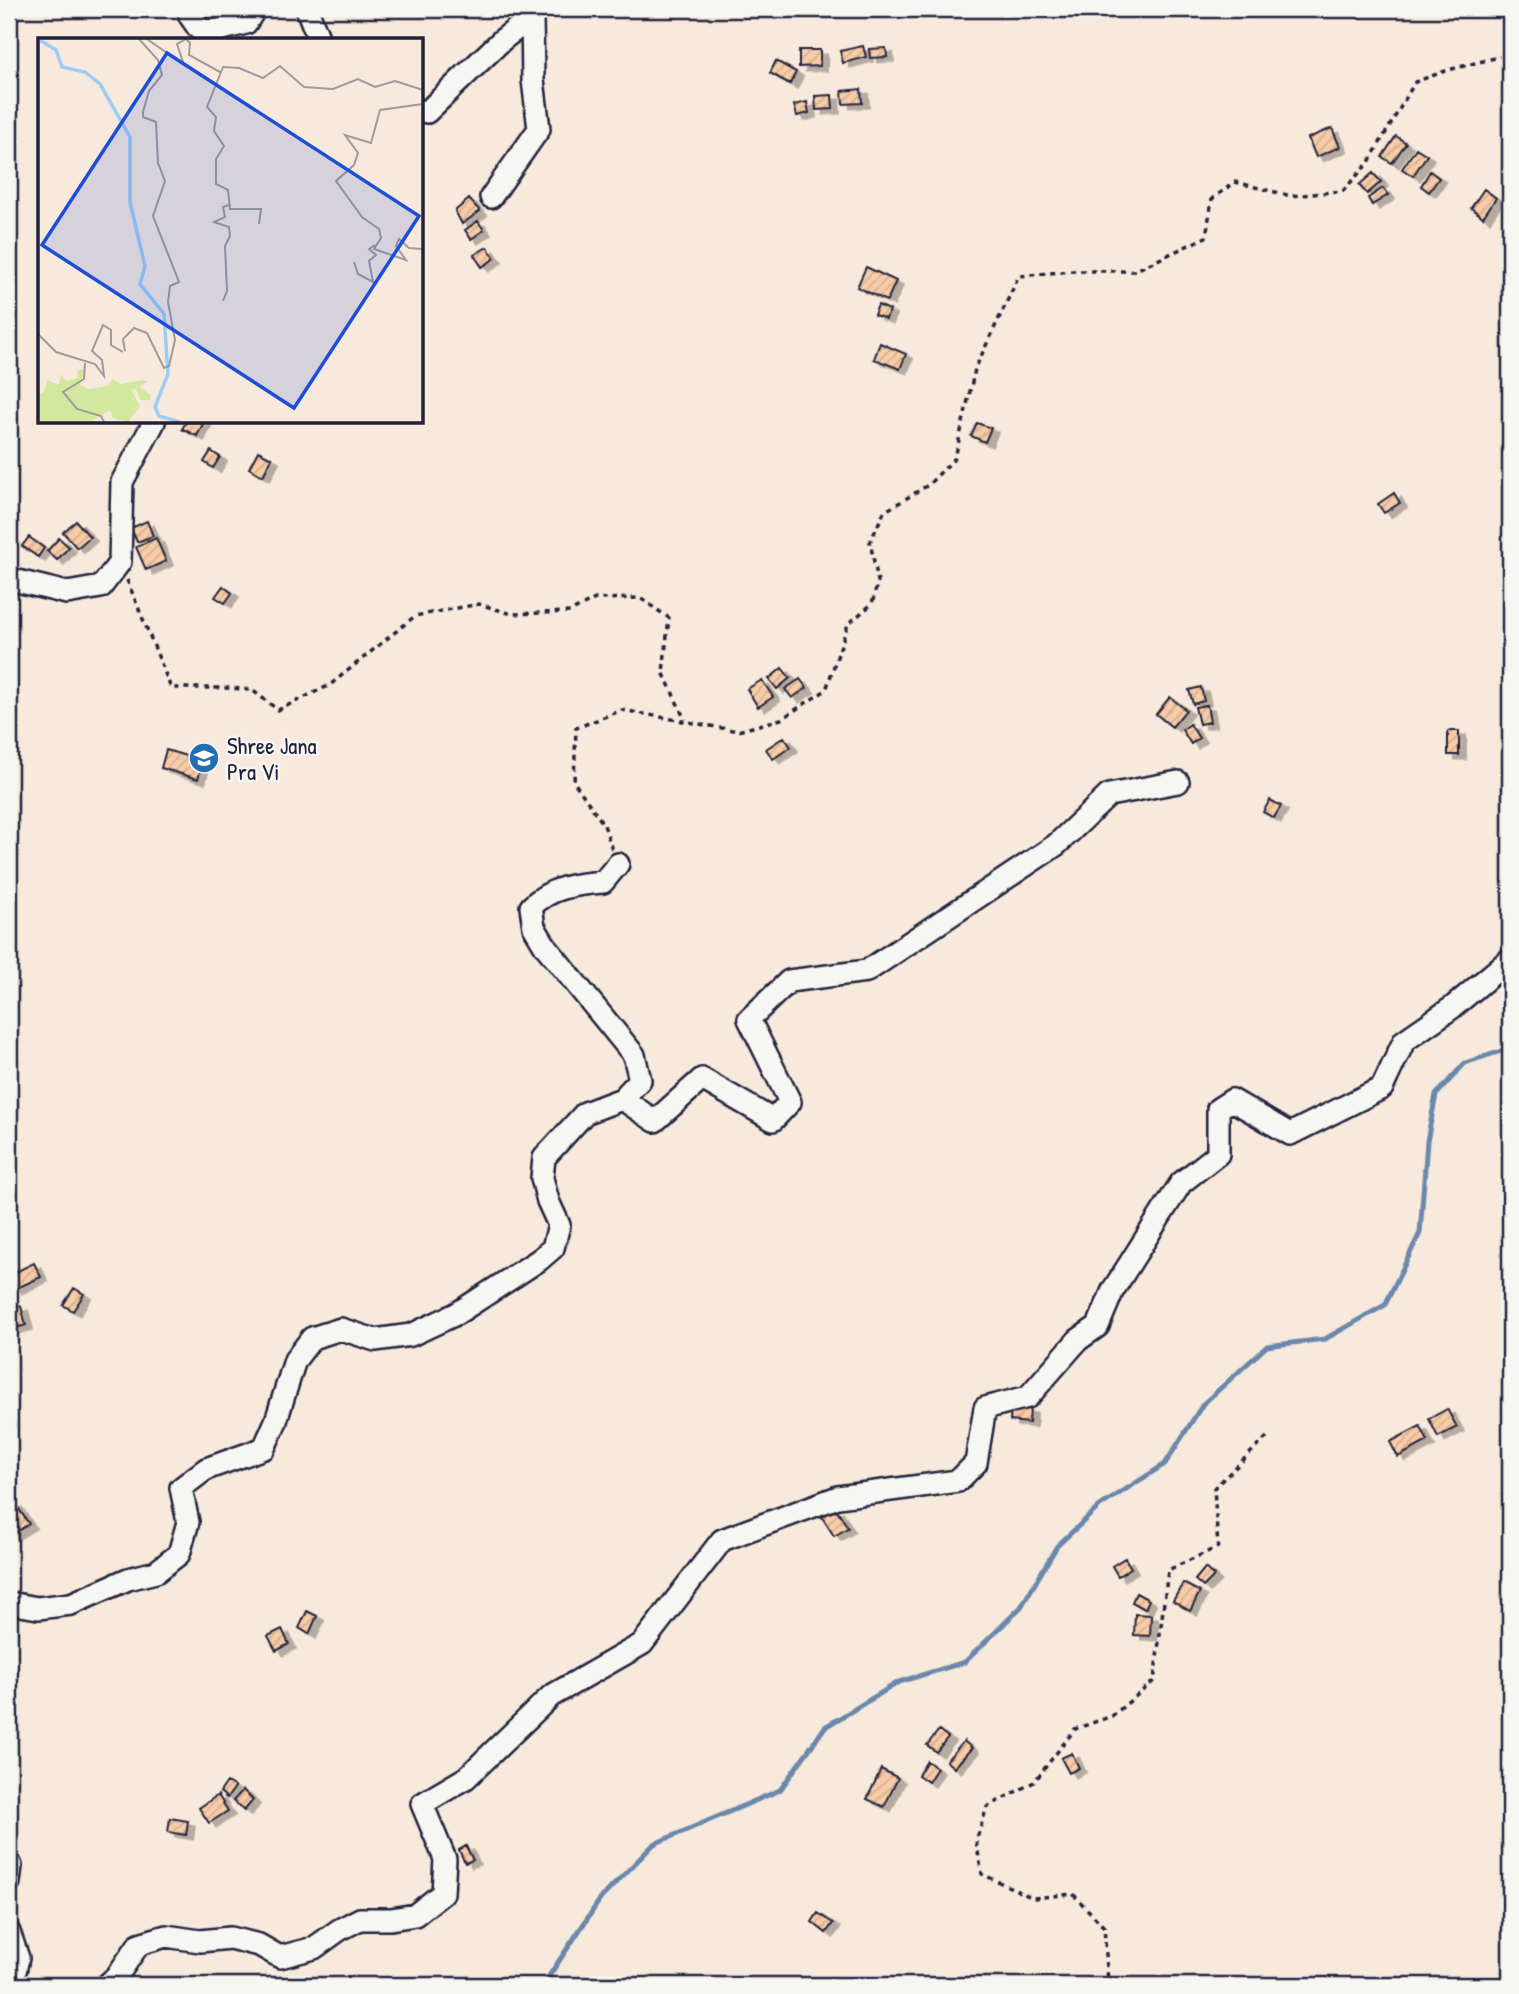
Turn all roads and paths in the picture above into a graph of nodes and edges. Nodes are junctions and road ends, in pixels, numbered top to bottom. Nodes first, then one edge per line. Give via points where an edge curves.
1 (192, 9) edge
2 (255, 9) edge
3 (307, 9) edge
4 (318, 38) edge
5 (1510, 54) edge
6 (424, 111) edge
7 (491, 197) dead end
8 (153, 424) edge
9 (120, 562) junction
10 (9, 579) edge
11 (685, 720) junction
12 (1178, 782) dead end
13 (618, 864) joint
14 (1510, 959) edge
15 (622, 1099) junction
16 (1269, 1435) dead end
17 (9, 1603) edge
18 (9, 1862) edge
19 (9, 1882) edge
20 (9, 1932) edge
21 (12, 1985) edge
22 (107, 1985) edge
23 (1112, 1985) edge

1 - 2 street via 190,16 199,29 215,31 246,23
3 - 4 street
5 - 11 path via 1415,82 1369,162 1343,191 1291,196 1235,182 1212,199 1206,237 1158,261 1135,271 1019,276 975,369 956,458 928,485 884,512 870,542 878,581 872,604 848,624 827,690 781,719 738,731
6 - 7 street via 531,17 538,129
8 - 9 street via 122,482
9 - 10 street via 101,587 67,593
9 - 11 path via 171,688 252,690 278,710 330,685 415,616 479,604 512,614 570,612 595,599 640,598 669,618 663,672
11 - 13 path via 622,710 576,728 574,782 604,825
12 - 15 street via 1109,795 1056,845 867,971 789,981 749,1019 790,1102 773,1120 702,1079 655,1121
13 - 15 street via 603,882 575,884 541,897 531,907 534,927 546,947 634,1055 640,1080
14 - 22 street via 1404,1041 1382,1088 1290,1134 1232,1100 1218,1109 1218,1154 1181,1183 1113,1290 1098,1326 1078,1340 1028,1398 985,1408 976,1463 958,1481 838,1497 722,1540 642,1644 551,1696 466,1778 422,1804 445,1858 443,1893 415,1915 360,1919 314,1948 280,1956 230,1938 200,1941 166,1936 139,1944
15 - 17 street via 585,1113 544,1158 542,1178 559,1225 553,1248 539,1261 456,1314 411,1335 375,1340 341,1329 312,1338 295,1360 264,1448 206,1469 181,1488 188,1522 179,1554 156,1572 71,1604 38,1608
16 - 23 path via 1214,1488 1217,1547 1168,1570 1154,1681 1112,1716 1075,1729 1034,1782 987,1807 976,1841 982,1874 1033,1898 1073,1894 1104,1927 1108,1982
18 - 19 street
20 - 21 street via 18,1958

